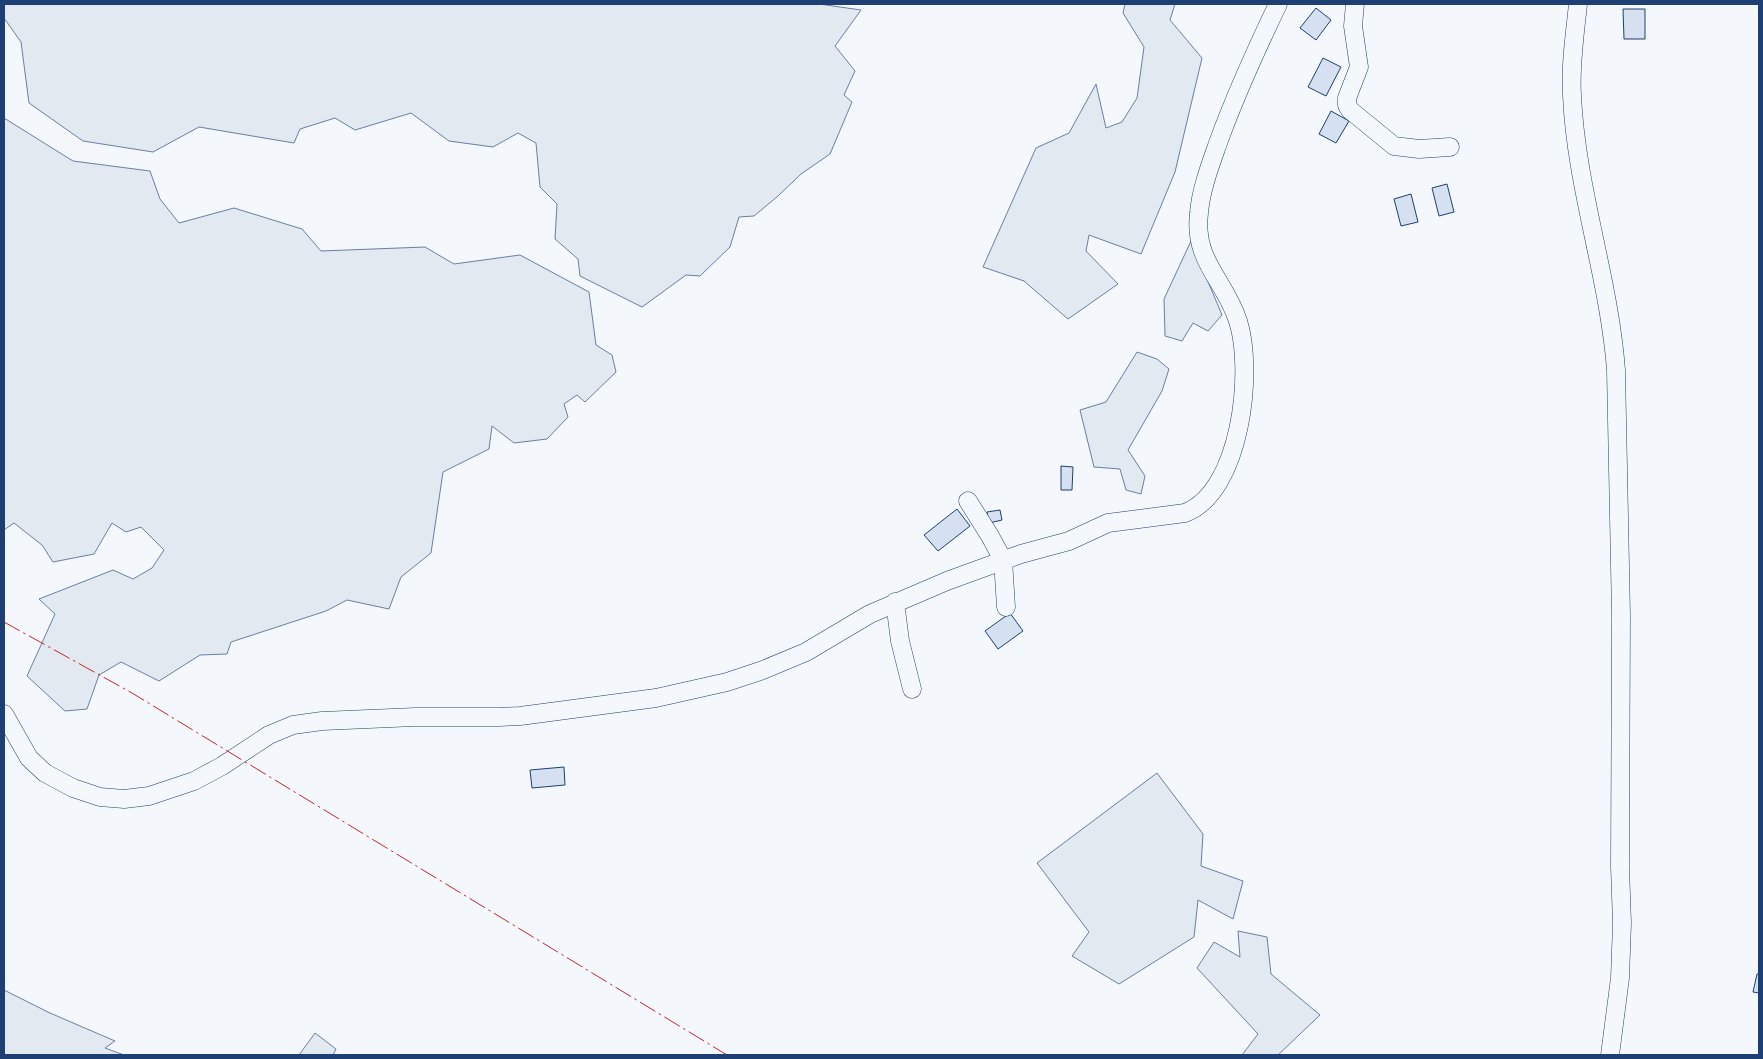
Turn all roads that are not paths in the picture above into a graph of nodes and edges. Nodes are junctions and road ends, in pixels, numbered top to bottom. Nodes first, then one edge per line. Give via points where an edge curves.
1 (1278, 4) edge
2 (1355, 4) edge
3 (1578, 4) edge
4 (1450, 147) dead end
5 (968, 501) dead end
6 (1003, 560) junction
7 (895, 602) junction
8 (1006, 607) dead end
9 (912, 688) dead end
10 (4, 714) edge
11 (1610, 1055) edge

1 - 6 street via 1224,126 1199,213 1202,250 1235,312 1241,333 1244,401 1226,466 1210,496 1195,509 1108,524 1069,541
2 - 4 street via 1353,26 1359,67 1347,98 1350,110 1394,146 1419,150
3 - 11 street via 1572,96 1616,370 1622,923 1620,978
5 - 6 street
6 - 7 street
6 - 8 street
7 - 9 street via 900,641
7 - 10 street via 806,652 728,682 656,698 520,716 415,717 293,725 257,742 208,774 164,792 137,798 100,797 45,773 29,758

